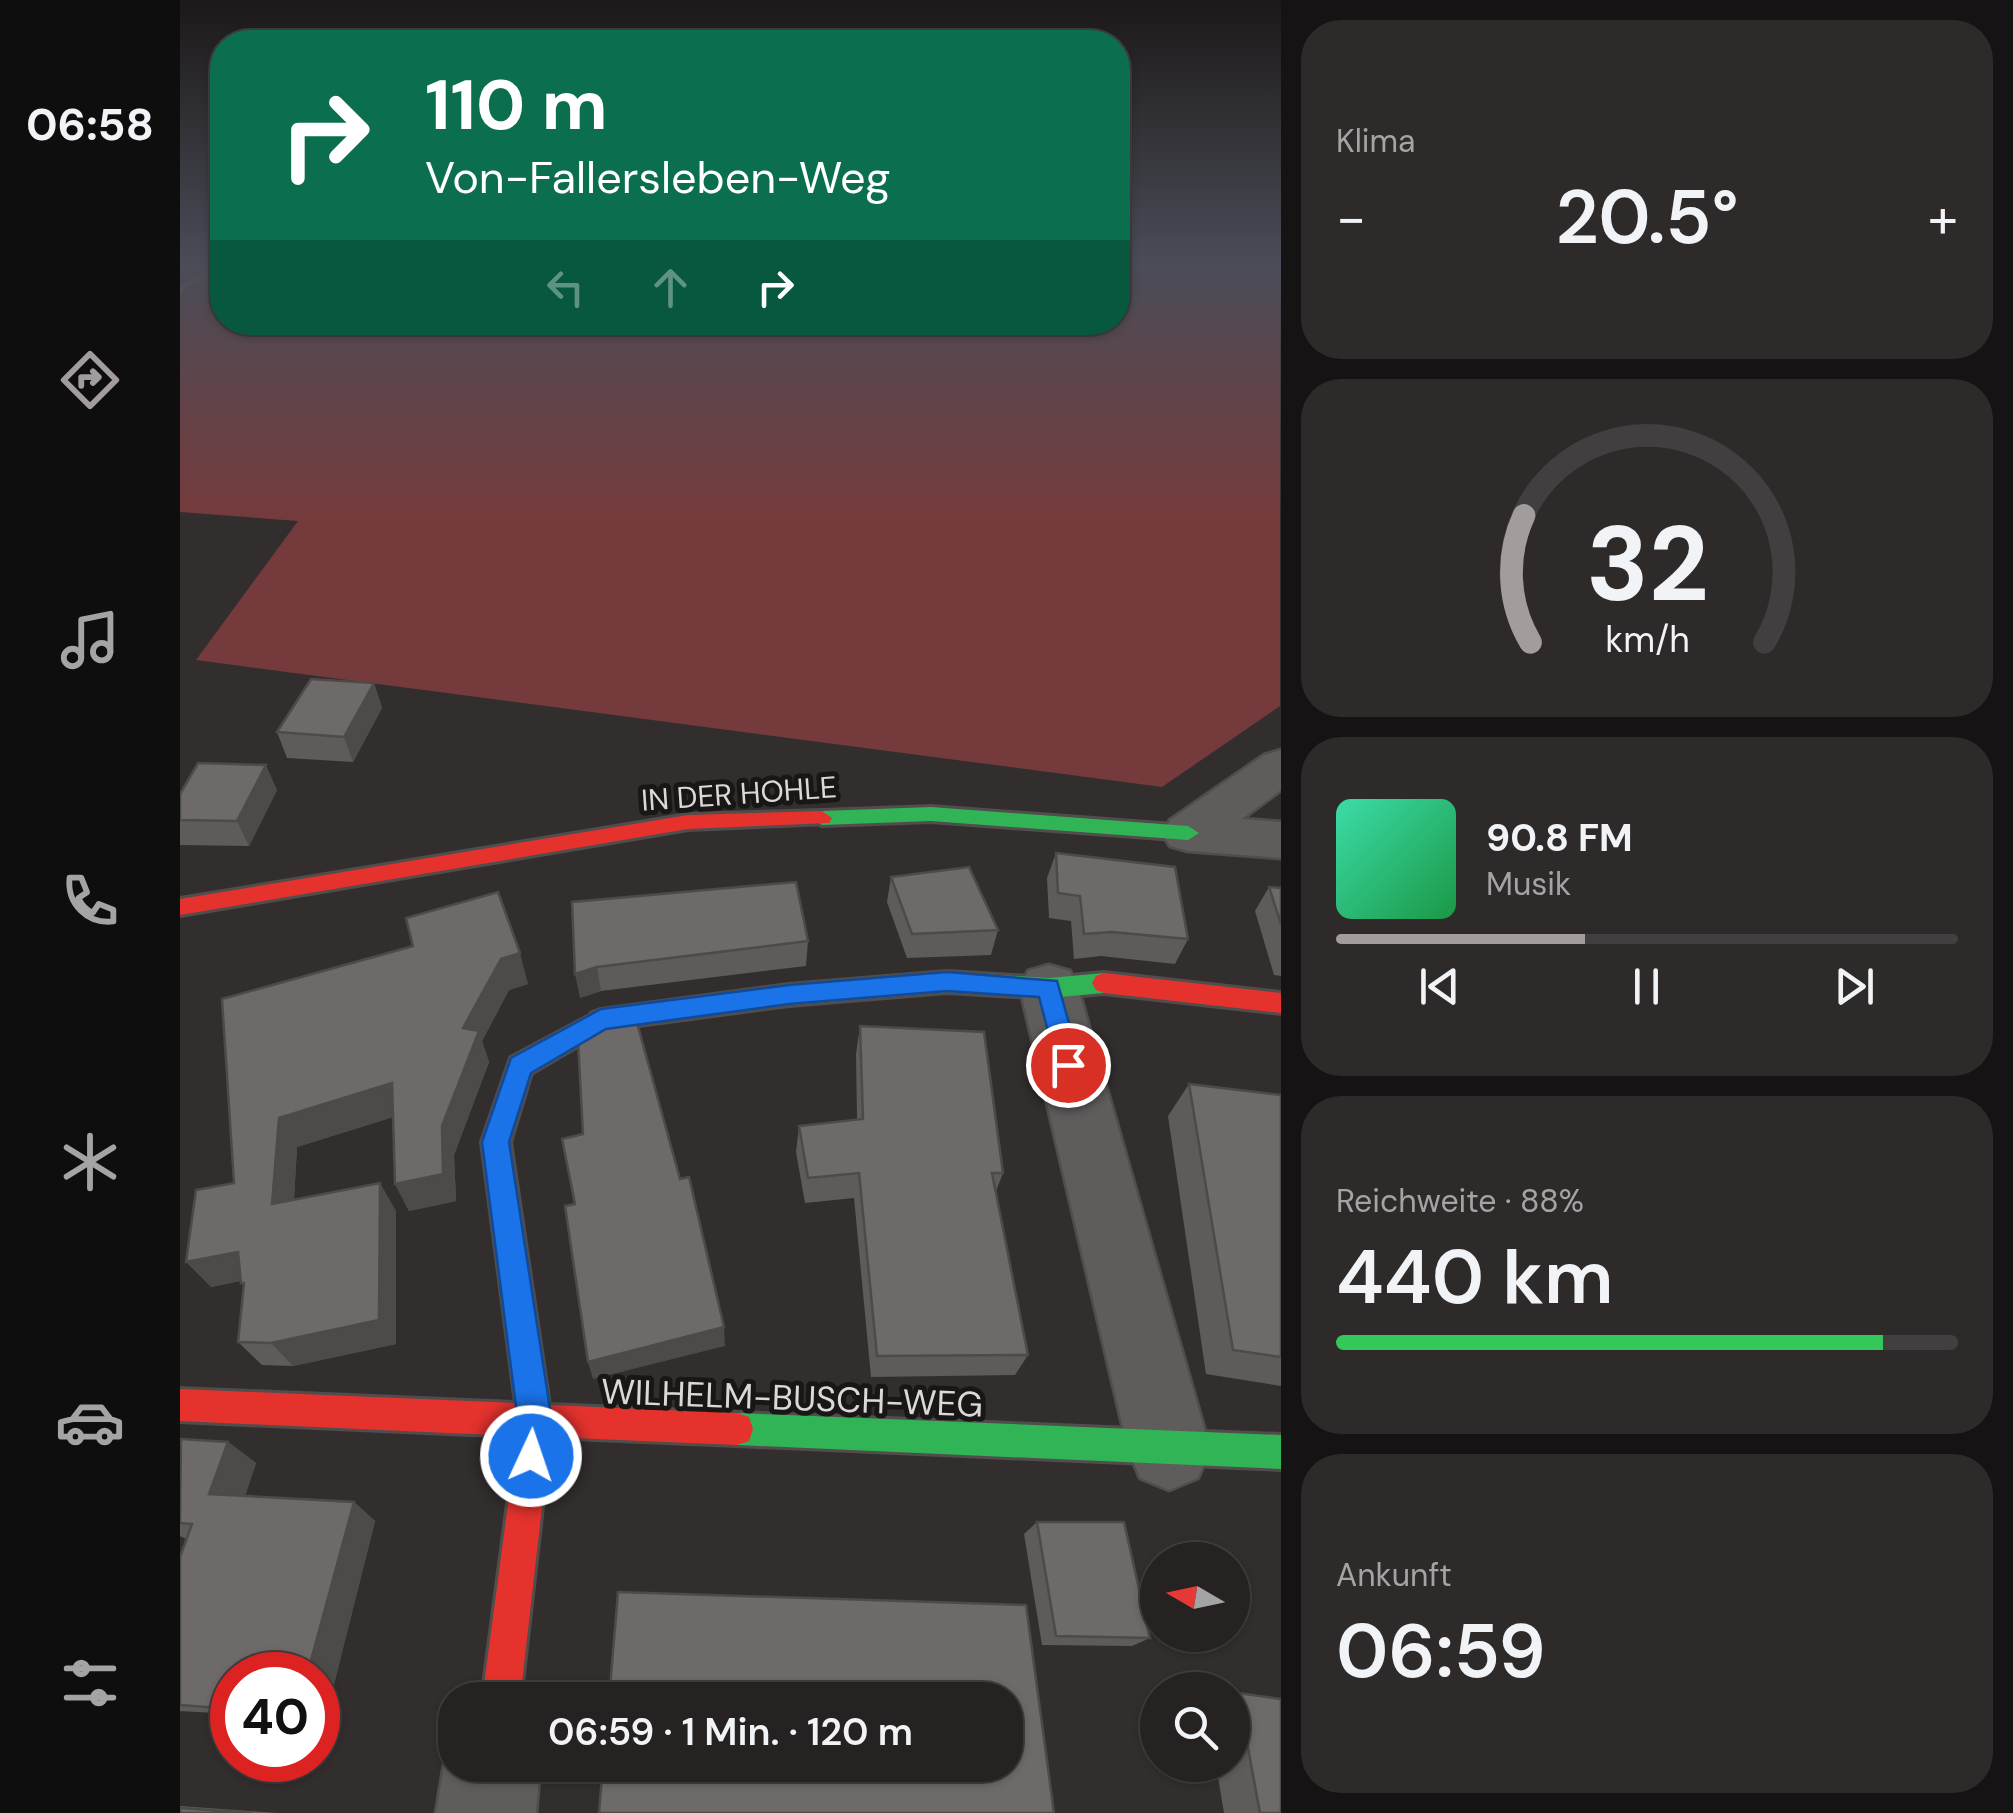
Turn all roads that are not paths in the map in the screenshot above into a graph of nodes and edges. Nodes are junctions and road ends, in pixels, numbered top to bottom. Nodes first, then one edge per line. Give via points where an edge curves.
1 (1280, 766) edge
2 (1188, 833) junction
3 (1280, 840) edge
4 (180, 906) edge
5 (1048, 988) junction
6 (1280, 1002) edge
7 (180, 1405) edge
8 (535, 1422) junction
9 (1168, 1449) junction
10 (1280, 1452) edge
11 (502, 1682) edge
12 (490, 1782) edge
13 (486, 1813) edge

1 - 2 street
2 - 3 street
2 - 4 street, IN DER HOHLE via 931,814 688,822
5 - 6 street via 1101,983
5 - 8 street via 947,982 789,994 601,1020 520,1066 496,1142
5 - 9 street
7 - 8 street, WILHELM-BUSCH-WEG
8 - 9 street, WILHELM-BUSCH-WEG
8 - 11 street
9 - 10 street, WILHELM-BUSCH-WEG
12 - 13 street

